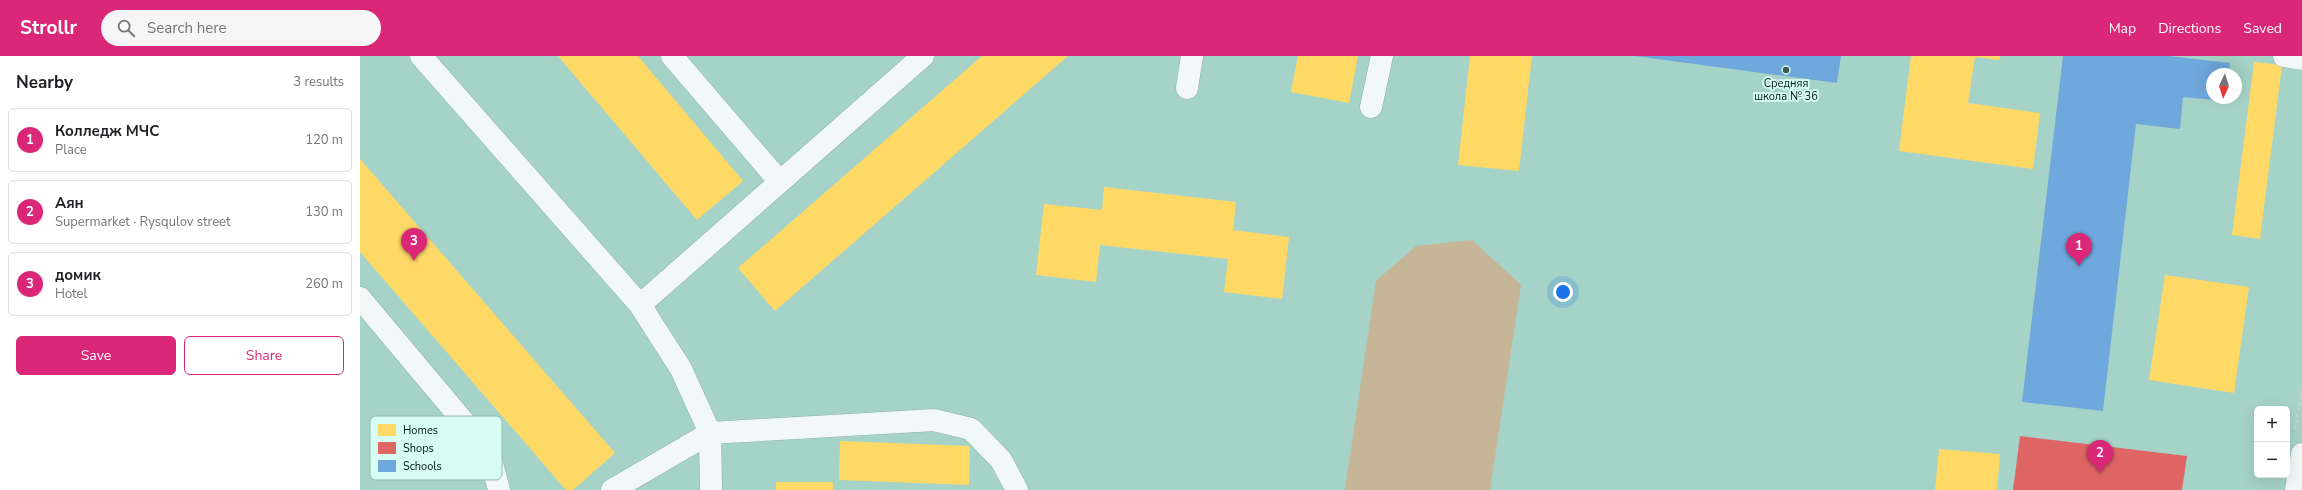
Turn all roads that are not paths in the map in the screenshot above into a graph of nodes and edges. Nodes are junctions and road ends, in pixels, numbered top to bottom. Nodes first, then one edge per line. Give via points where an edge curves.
1 (421, 56) edge
2 (672, 56) edge
3 (923, 56) edge
4 (1192, 56) edge
5 (1382, 56) edge
6 (2284, 56) edge
7 (2302, 59) edge
8 (1188, 88) dead end
9 (1371, 107) dead end
10 (780, 182) junction
11 (360, 298) edge
12 (640, 304) junction
13 (458, 416) edge
14 (710, 433) junction
15 (2302, 454) edge
16 (496, 480) edge
17 (499, 490) edge
18 (612, 490) edge
19 (711, 490) edge
20 (1017, 490) edge
21 (2296, 490) edge

1 - 12 street
2 - 10 street
3 - 10 street
4 - 8 street
5 - 9 street
6 - 7 street
10 - 12 street
11 - 13 street
12 - 14 street via 681,369
14 - 18 street
14 - 19 street
14 - 20 street via 934,420 971,429 1001,460
15 - 21 street
16 - 17 street

